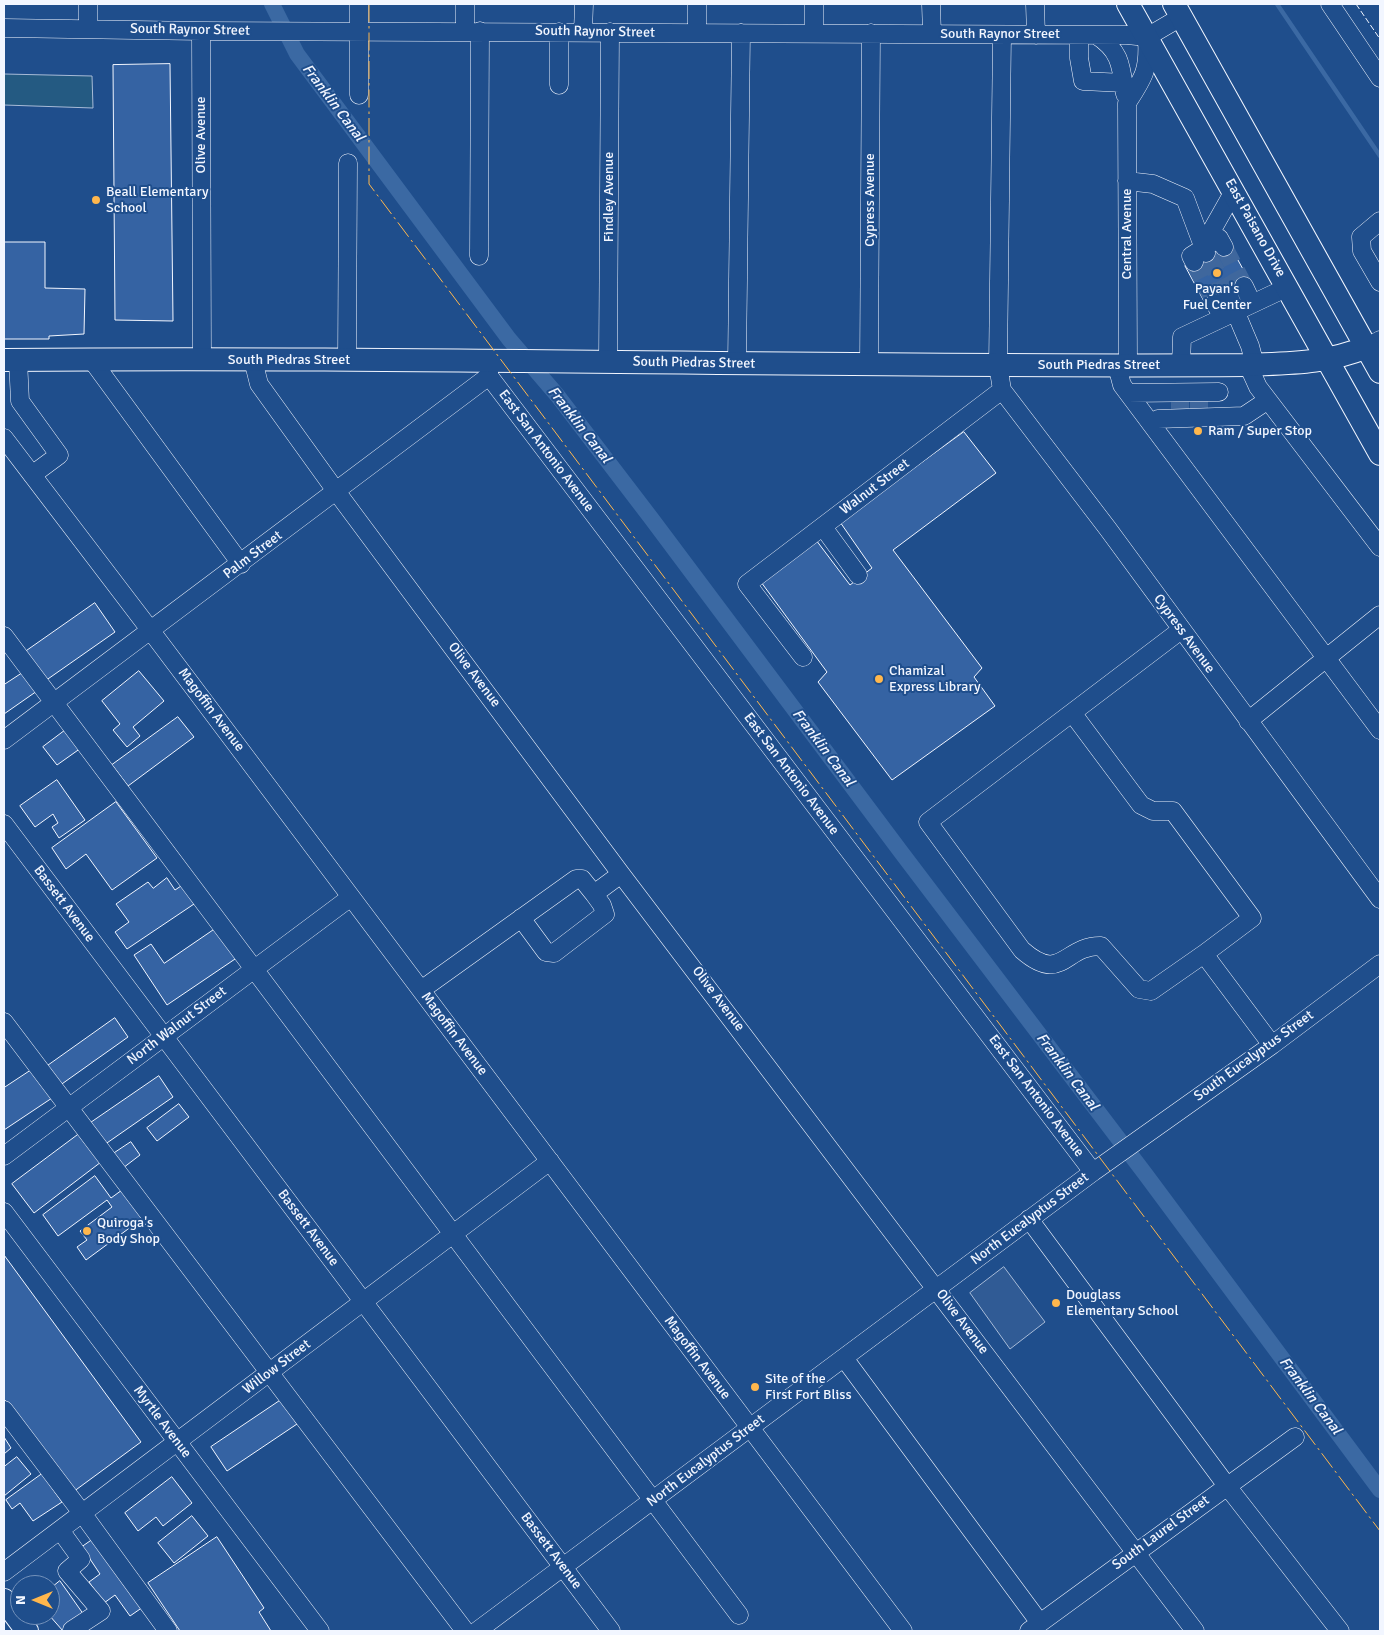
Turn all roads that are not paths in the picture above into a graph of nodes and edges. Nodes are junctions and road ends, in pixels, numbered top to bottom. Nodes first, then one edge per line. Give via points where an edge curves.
1 (88, 4) edge
2 (359, 4) edge
3 (465, 4) edge
4 (584, 4) edge
5 (697, 4) edge
6 (814, 4) edge
7 (931, 4) edge
8 (1036, 4) edge
9 (1128, 4) edge
10 (1330, 4) edge
11 (1177, 10) edge
12 (4, 28) edge
13 (88, 29) junction
14 (359, 30) junction
15 (201, 31) junction
16 (472, 31) junction
17 (559, 32) junction
18 (583, 32) junction
19 (610, 32) junction
20 (696, 33) junction
21 (741, 33) junction
22 (814, 33) junction
23 (871, 34) junction
24 (932, 34) junction
25 (1002, 35) junction
26 (1036, 35) junction
27 (1087, 35) junction
28 (1147, 37) junction
29 (1380, 78) edge
30 (1124, 83) junction
31 (559, 85) dead end
32 (359, 95) dead end
33 (1127, 103) junction
34 (348, 163) dead end
35 (1127, 181) junction
36 (1234, 191) junction
37 (1380, 222) edge
38 (1224, 246) dead end
39 (1201, 255) junction
40 (479, 256) dead end
41 (1380, 282) edge
42 (1244, 286) tunnel mouth
43 (1288, 287) junction
44 (1252, 303) junction
45 (1225, 306) junction
46 (1373, 343) edge
47 (91, 359) junction
48 (11, 360) edge
49 (202, 360) junction
50 (253, 360) junction
51 (1328, 360) junction
52 (347, 361) junction
53 (608, 362) junction
54 (737, 363) junction
55 (998, 365) junction
56 (1158, 365) junction
57 (1181, 365) junction
58 (1219, 365) junction
59 (1251, 365) junction
60 (869, 366) junction
61 (1123, 366) junction
62 (496, 367) junction
63 (1380, 372) edge
64 (1002, 390) junction
65 (1219, 392) junction
66 (1128, 393) junction
67 (1158, 393) junction
68 (1268, 400) junction
69 (1180, 406) junction
70 (1199, 406) junction
71 (1220, 418) junction
72 (1155, 421) junction
73 (4, 438) edge
74 (1380, 454) edge
75 (32, 475) junction
76 (336, 491) junction
77 (823, 526) junction
78 (1380, 547) edge
79 (241, 564) junction
80 (858, 575) dead end
81 (1380, 615) edge
82 (1181, 630) junction
83 (151, 631) junction
84 (4, 636) edge
85 (804, 658) dead end
86 (1326, 658) junction
87 (55, 702) junction
88 (1074, 714) junction
89 (1248, 721) junction
90 (1380, 730) edge
91 (4, 740) edge
92 (4, 824) edge
93 (622, 874) junction
94 (594, 894) junction
95 (351, 897) junction
96 (1380, 899) edge
97 (521, 918) junction
98 (1204, 954) junction
99 (1380, 964) edge
100 (253, 969) junction
101 (421, 990) junction
102 (4, 1022) edge
103 (163, 1036) junction
104 (1272, 1045) junction
105 (68, 1108) junction
106 (1127, 1147) joint
107 (4, 1156) edge
108 (550, 1161) junction
109 (1094, 1172) junction
110 (4, 1212) edge
111 (1030, 1220) junction
112 (454, 1233) junction
113 (936, 1289) junction
114 (363, 1301) junction
115 (844, 1358) junction
116 (268, 1373) junction
117 (4, 1410) edge
118 (750, 1428) junction
119 (1295, 1437) dead end
120 (177, 1442) junction
121 (1227, 1486) junction
122 (654, 1500) junction
123 (82, 1513) junction
124 (60, 1530) junction
125 (1135, 1552) junction
126 (563, 1567) junction
127 (4, 1572) edge
128 (4, 1600) edge
129 (740, 1616) dead end
130 (1034, 1627) edge
131 (72, 1630) dead end
132 (27, 1631) edge
133 (168, 1631) edge
134 (320, 1631) edge
135 (465, 1631) edge
136 (477, 1631) edge
137 (611, 1631) edge
138 (903, 1631) edge
139 (1195, 1631) edge
140 (1340, 1631) edge

1 - 13 street
2 - 14 street
3 - 16 street
4 - 18 street
5 - 20 street
6 - 22 street
7 - 24 street
8 - 26 street
9 - 28 main road, East Paisano Drive
10 - 29 street
11 - 28 street
11 - 46 main road
12 - 13 street, South Raynor Street
13 - 15 street, South Raynor Street
14 - 15 street, South Raynor Street
14 - 16 street, South Raynor Street
14 - 32 street
15 - 49 street, Olive Avenue
16 - 17 street, South Raynor Street
16 - 40 street
17 - 18 street, South Raynor Street
17 - 31 street
18 - 19 street, South Raynor Street
19 - 20 street, South Raynor Street
19 - 53 street, Findley Avenue
20 - 21 street, South Raynor Street
21 - 22 street, South Raynor Street
21 - 54 street
22 - 23 street, South Raynor Street
23 - 24 street, South Raynor Street
23 - 60 street, Cypress Avenue
24 - 25 street, South Raynor Street
25 - 26 street, South Raynor Street
25 - 55 street, Cypress Avenue
26 - 27 street, South Raynor Street
27 - 28 street, South Raynor Street
27 - 30 street, Central Avenue via 1108,43 1120,59
27 - 30 street via 1079,58 1083,81
28 - 33 street via 1145,75
28 - 36 main road, East Paisano Drive
30 - 33 street, Central Avenue
33 - 35 street, Central Avenue
34 - 52 street
35 - 39 street via 1153,184 1185,198
35 - 61 street, Central Avenue
36 - 39 street
36 - 43 main road, East Paisano Drive
37 - 41 street via 1361,237 1362,251
38 - 39 street via 1219,238
42 - 44 street
43 - 44 street
43 - 51 main road, East Paisano Drive
44 - 45 street
45 - 57 street via 1182,337
45 - 59 street
46 - 51 main road, South Piedras Street
46 - 63 main road
47 - 48 main road, South Piedras Street
47 - 49 main road, South Piedras Street
47 - 79 street
48 - 75 street via 20,401 59,455
49 - 50 main road, South Piedras Street
50 - 52 main road, South Piedras Street
50 - 76 street, Olive Avenue via 259,384
51 - 59 main road, South Piedras Street via 1306,364
51 - 74 main road, East Paisano Drive
52 - 62 main road, South Piedras Street
53 - 54 main road, South Piedras Street
53 - 62 main road, South Piedras Street
54 - 60 main road, South Piedras Street
55 - 60 main road, South Piedras Street
55 - 61 main road, South Piedras Street
55 - 64 street, Cypress Avenue
56 - 57 main road, South Piedras Street
56 - 61 main road, South Piedras Street
56 - 67 street
57 - 58 main road, South Piedras Street
58 - 59 main road, South Piedras Street
58 - 65 street
59 - 68 street via 1258,387
61 - 66 street, Central Avenue via 1122,385
62 - 76 street, Palm Street
62 - 109 street, East San Antonio Avenue
64 - 77 street, Walnut Street
64 - 82 street, Cypress Avenue
65 - 70 street
65 - 71 street
66 - 67 street
66 - 72 street, Central Avenue
67 - 69 street
67 - 72 street
68 - 71 street via 1244,416
68 - 78 street
69 - 70 street
69 - 70 street
69 - 72 street
70 - 71 street
72 - 86 street, Central Avenue
73 - 75 street, Magoffin Avenue
75 - 83 street, Magoffin Avenue
76 - 79 street, Palm Street
76 - 93 street, Olive Avenue
77 - 80 street
77 - 85 street, Walnut Street via 748,584
79 - 83 street, Palm Street
81 - 86 street
82 - 88 street
82 - 89 street, Cypress Avenue
83 - 87 street, Palm Street
83 - 95 street, Magoffin Avenue
84 - 87 street
86 - 89 street
86 - 90 street, Central Avenue
87 - 91 street, Palm Street
87 - 100 street
88 - 98 street via 1141,806 1173,811 1252,918
88 - 98 street via 928,822 1022,950 1037,962 1052,965 1089,946 1101,946 1139,989 1151,991
89 - 96 street, Cypress Avenue
92 - 103 street, Bassett Avenue
93 - 94 street
93 - 113 street, Olive Avenue
94 - 97 street via 582,879 576,879
94 - 97 street via 604,914 554,953 546,952
95 - 100 street, North Walnut Street
95 - 101 street, Magoffin Avenue
97 - 101 street
98 - 104 street
99 - 104 street, South Eucalyptus Street
100 - 103 street, North Walnut Street
100 - 112 street
101 - 108 street, Magoffin Avenue
102 - 105 street
103 - 105 street, North Walnut Street
103 - 114 street, Bassett Avenue
104 - 106 street, South Eucalyptus Street
105 - 107 street, North Walnut Street
105 - 116 street
106 - 109 street, North Eucalyptus Street
108 - 112 street, Willow Street
108 - 118 street, Magoffin Avenue
109 - 111 street, North Eucalyptus Street
110 - 120 street, Myrtle Avenue
111 - 113 street, North Eucalyptus Street
111 - 121 street
112 - 114 street, Willow Street
112 - 122 street
113 - 115 street, North Eucalyptus Street
113 - 125 street, Olive Avenue
114 - 116 street, Willow Street
114 - 126 street, Bassett Avenue
115 - 118 street, North Eucalyptus Street
115 - 130 street
116 - 120 street, Willow Street
116 - 135 street
117 - 123 street
118 - 122 street, North Eucalyptus Street
118 - 138 street, Magoffin Avenue
119 - 121 street, South Laurel Street
120 - 123 street, Willow Street
120 - 134 street, Myrtle Avenue
121 - 125 street, South Laurel Street
121 - 140 street
122 - 126 street, North Eucalyptus Street
122 - 129 street
123 - 124 street, Willow Street
123 - 133 street
124 - 127 street, Willow Street
124 - 131 street via 81,1559 68,1571 101,1611
125 - 130 street, South Laurel Street
125 - 139 street, Olive Avenue
126 - 136 street, North Eucalyptus Street
126 - 137 street, Bassett Avenue
128 - 132 main road

